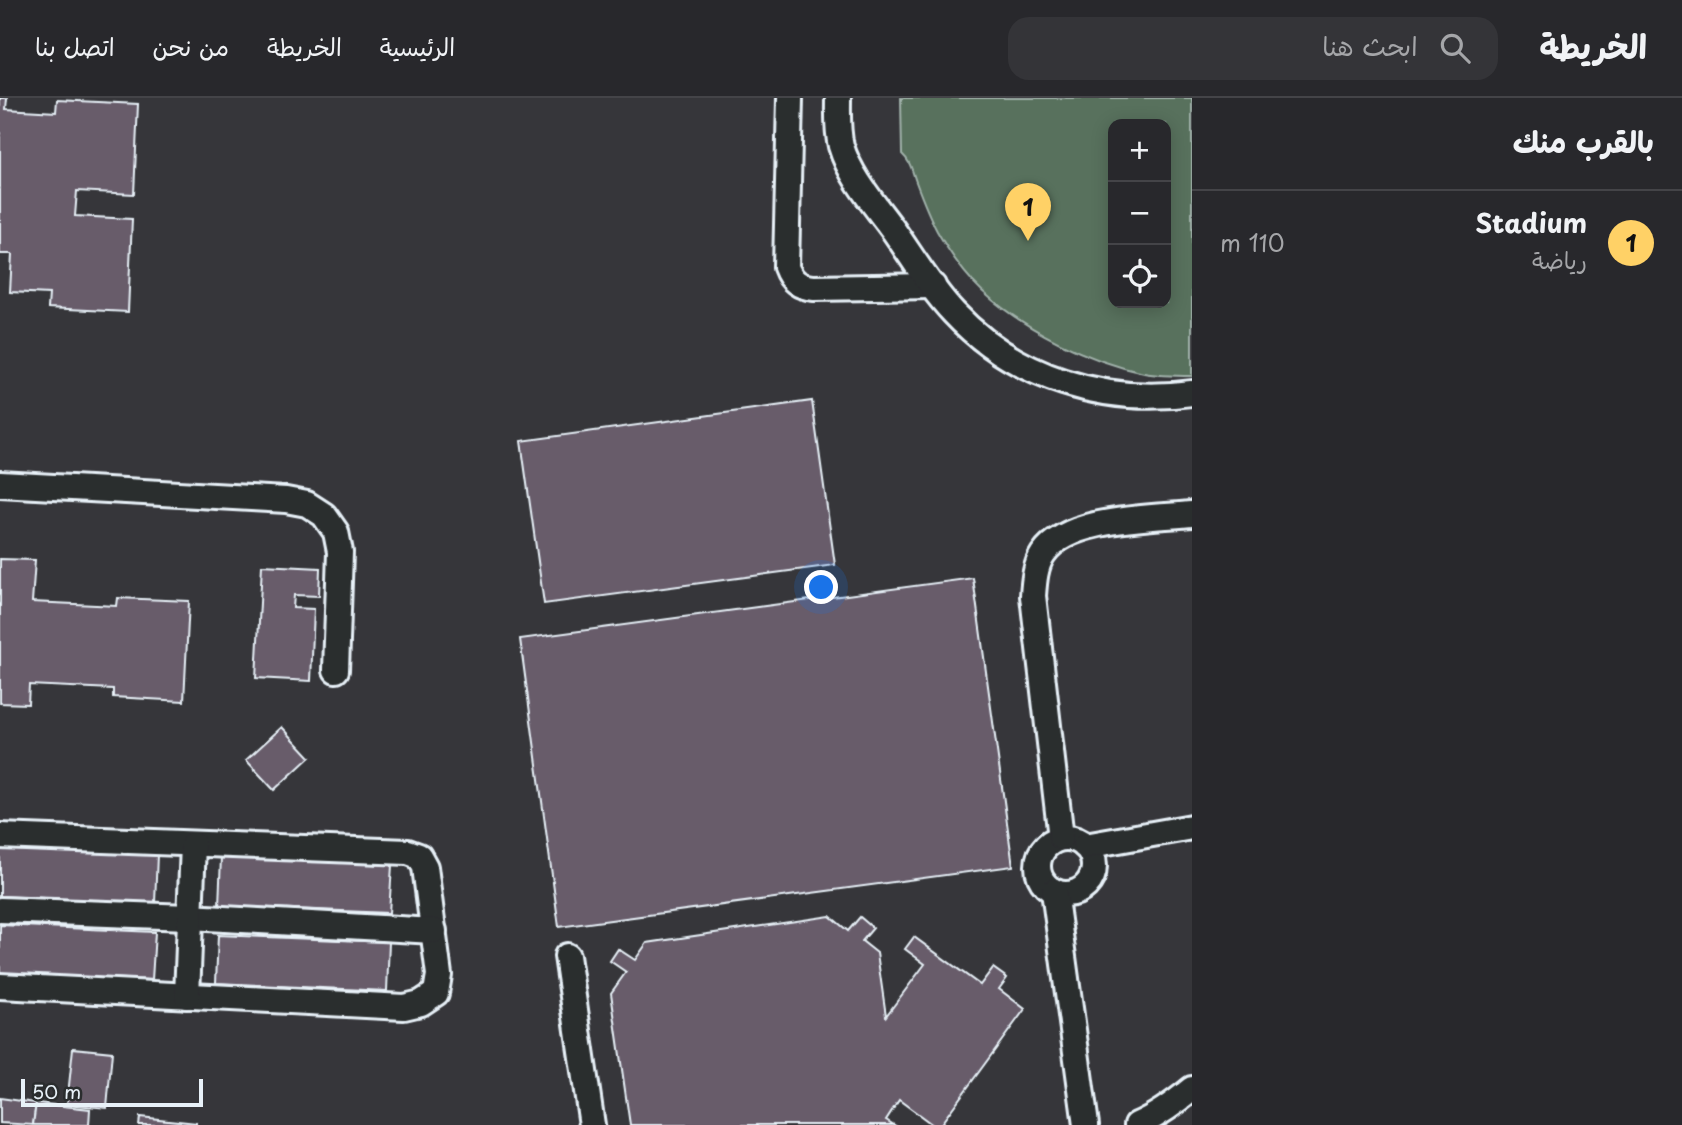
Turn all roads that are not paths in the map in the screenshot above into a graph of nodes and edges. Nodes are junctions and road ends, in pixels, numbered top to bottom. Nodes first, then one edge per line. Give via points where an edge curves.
1 (790, 98) edge
2 (838, 98) edge
3 (933, 286) junction
4 (1192, 393) edge
5 (0, 484) edge
6 (1192, 514) edge
7 (336, 670) dead end
8 (1192, 827) edge
9 (0, 836) edge
10 (1061, 838) junction
11 (193, 844) junction
12 (1085, 846) junction
13 (1054, 891) junction
14 (0, 910) edge
15 (190, 917) junction
16 (434, 931) junction
17 (567, 956) dead end
18 (0, 986) edge
19 (187, 996) junction
20 (1192, 1089) edge
21 (592, 1125) edge
22 (1086, 1125) edge
23 (1137, 1125) edge

1 - 3 lane via 786,267 793,281 814,288
2 - 3 lane via 841,144 850,168
3 - 4 lane via 971,330 1038,373 1119,394
5 - 7 lane via 307,504 330,523 340,552
6 - 10 lane via 1076,530 1056,540 1037,567 1033,596
8 - 12 lane
9 - 11 lane
10 - 12 lane
10 - 13 lane via 1044,847 1037,865 1044,883
11 - 15 lane
11 - 16 lane via 408,852 419,856 425,867
12 - 13 lane via 1094,863 1089,881 1073,893
13 - 22 lane
14 - 15 lane
15 - 16 lane
15 - 19 lane
16 - 19 lane via 439,975 436,993 421,1003 404,1007
17 - 21 lane
18 - 19 lane
20 - 23 lane

